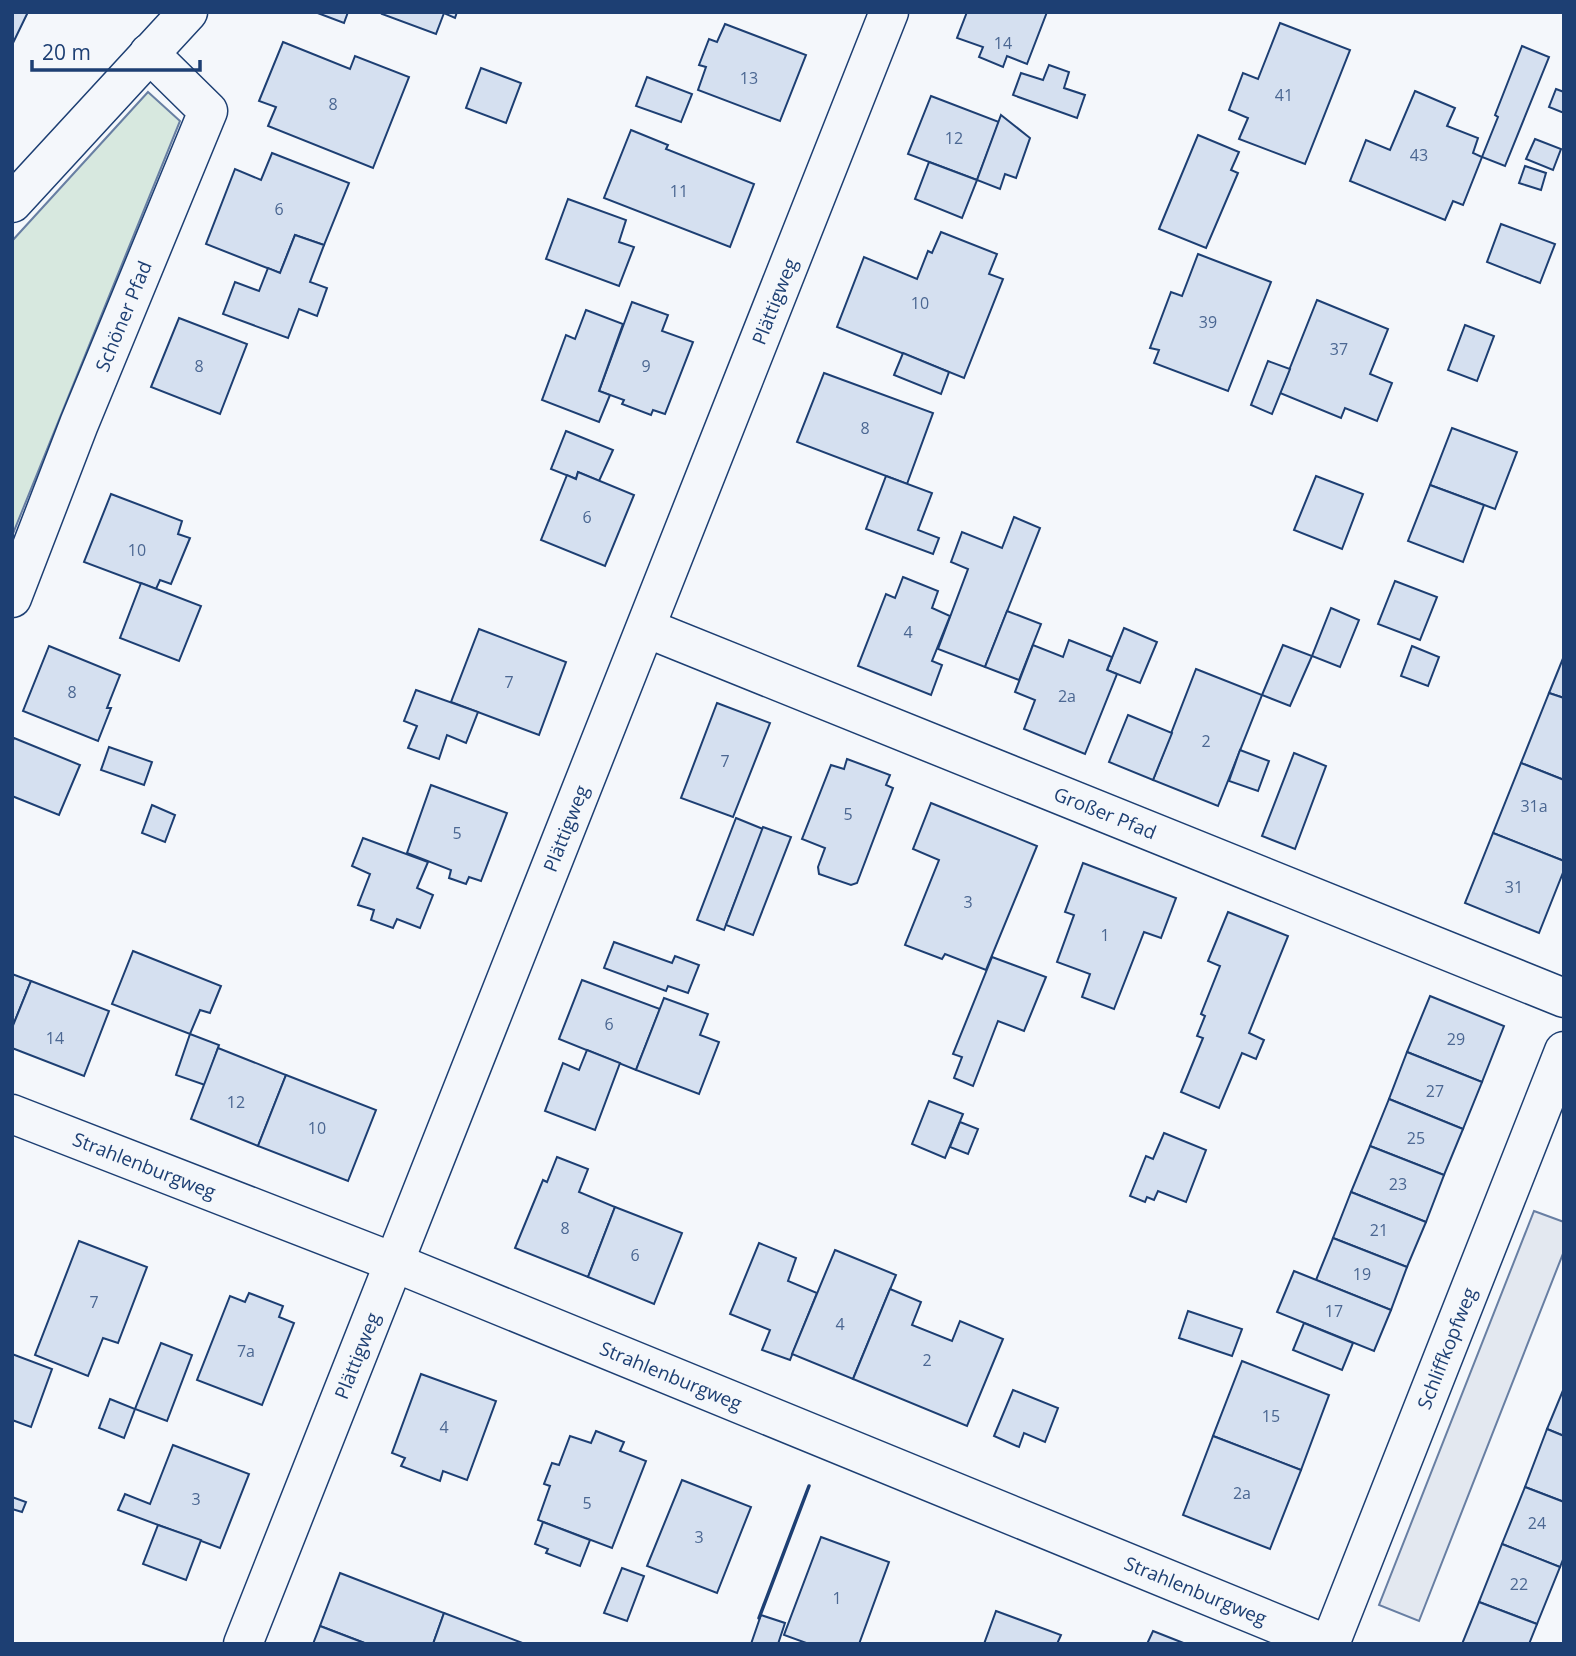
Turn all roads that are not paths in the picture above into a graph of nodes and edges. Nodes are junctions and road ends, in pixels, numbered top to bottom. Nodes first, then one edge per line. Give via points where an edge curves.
1 (188, 12) edge
2 (889, 12) edge
3 (149, 54) junction
4 (12, 202) edge
5 (12, 598) edge
6 (646, 628) junction
7 (1564, 998) edge
8 (1564, 1051) edge
9 (1554, 1104) edge
10 (12, 1114) edge
11 (393, 1262) junction
12 (243, 1644) edge
13 (1328, 1644) edge

1 - 3 street
2 - 6 street, Plättigweg
3 - 4 street
3 - 5 street, Schöner Pfad via 208,111
6 - 7 street, Großer Pfad
6 - 11 street, Plättigweg
8 - 9 street, Schliffkopfweg
9 - 13 street, Schliffkopfweg
10 - 11 street, Strahlenburgweg
11 - 12 street, Plättigweg
11 - 13 street, Strahlenburgweg

